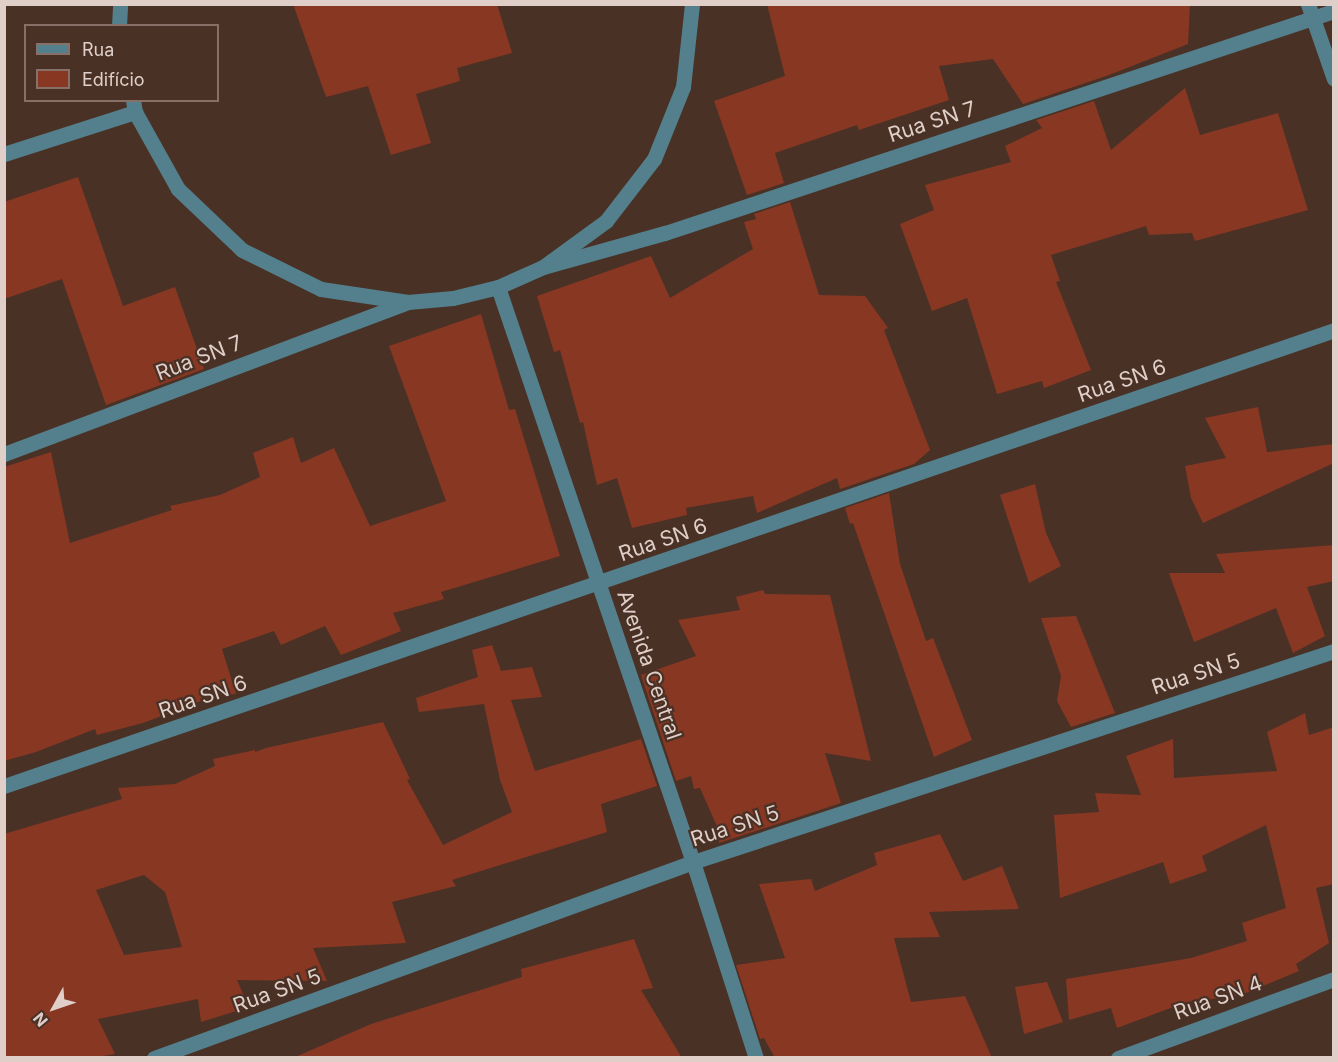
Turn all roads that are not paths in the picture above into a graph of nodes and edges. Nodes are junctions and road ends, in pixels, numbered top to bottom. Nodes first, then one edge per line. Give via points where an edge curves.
1 (120, 4) edge
2 (692, 4) edge
3 (1310, 11) edge
4 (1334, 11) edge
5 (119, 24) edge
6 (1334, 79) edge
7 (134, 106) edge
8 (4, 154) edge
9 (543, 267) junction
10 (498, 287) junction
11 (408, 302) junction
12 (1334, 330) edge
13 (4, 454) edge
14 (600, 584) junction
15 (1334, 651) edge
16 (4, 786) edge
17 (693, 862) junction
18 (1334, 979) edge
19 (154, 1058) edge
20 (756, 1058) edge
21 (1118, 1058) edge

1 - 5 street
2 - 9 street via 683,87 654,159 606,220
3 - 4 street, Rua SN 7
3 - 6 street
3 - 9 street, Rua SN 7 via 665,233
7 - 8 street
7 - 11 street via 178,189 242,250 321,289
9 - 10 street
10 - 11 street via 453,298
10 - 14 street, Avenida Central
11 - 13 street, Rua SN 7
12 - 14 street, Rua SN 6
14 - 16 street, Rua SN 6
14 - 17 street, Avenida Central
15 - 17 street, Rua SN 5
17 - 19 street, Rua SN 5
17 - 20 street, Avenida Central
18 - 21 street, Rua SN 4

